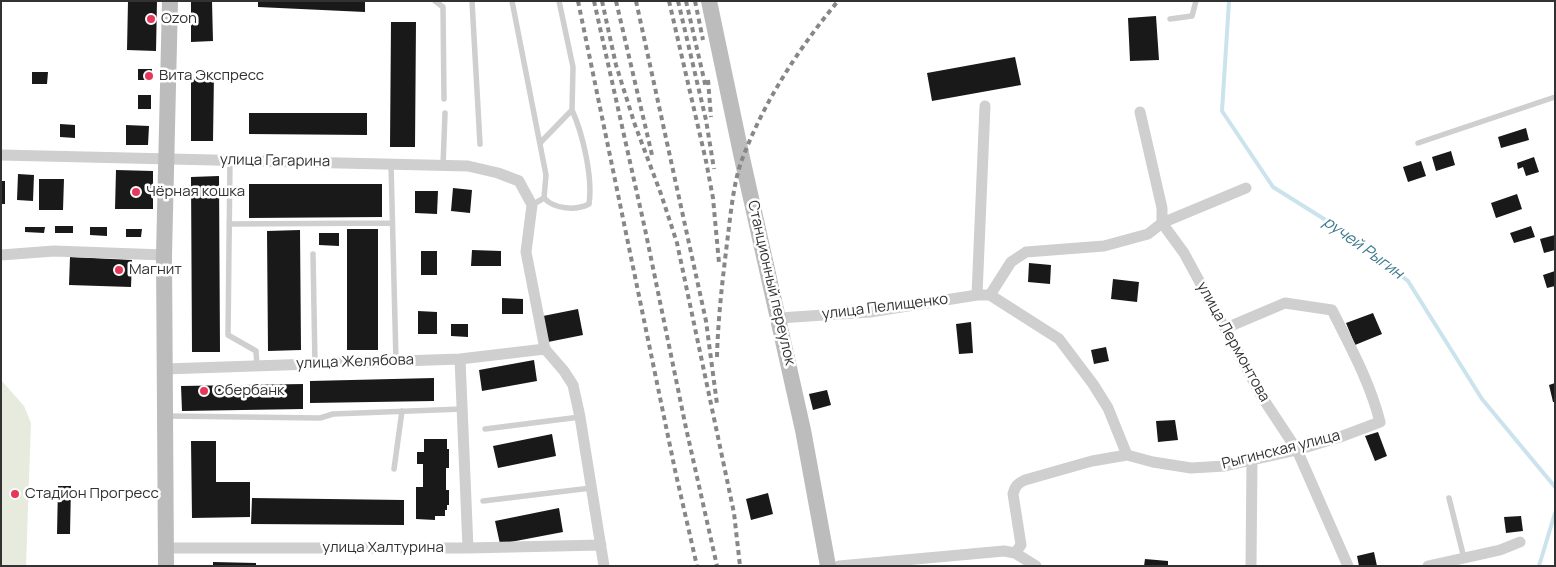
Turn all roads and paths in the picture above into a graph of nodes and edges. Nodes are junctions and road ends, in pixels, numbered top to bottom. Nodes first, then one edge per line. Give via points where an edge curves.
1 (170, 1) edge
2 (435, 1) edge
3 (472, 1) edge
4 (512, 1) edge
5 (559, 1) edge
6 (709, 1) edge
7 (1196, 1) edge
8 (1170, 19) dead end
9 (1555, 97) edge
10 (444, 99) dead end
11 (985, 106) dead end
12 (572, 110) junction
13 (1140, 112) dead end
14 (445, 113) dead end
15 (1418, 142) dead end
16 (540, 143) junction
17 (480, 144) dead end
18 (1, 155) edge
19 (166, 159) junction
20 (230, 160) junction
21 (391, 164) junction
22 (443, 166) junction
23 (1246, 188) dead end
24 (544, 198) junction
25 (532, 205) junction
26 (392, 223) junction
27 (1162, 223) junction
28 (229, 224) junction
29 (313, 254) dead end
30 (1, 255) edge
31 (164, 255) junction
32 (977, 295) junction
33 (990, 295) junction
34 (779, 318) junction
35 (1226, 328) junction
36 (544, 349) junction
37 (460, 359) junction
38 (396, 361) junction
39 (315, 364) junction
40 (258, 366) junction
41 (165, 369) junction
42 (462, 409) junction
43 (402, 411) junction
44 (165, 416) junction
45 (580, 417) junction
46 (485, 429) dead end
47 (1297, 450) junction
48 (1127, 455) junction
49 (1252, 460) junction
50 (394, 469) dead end
51 (592, 488) junction
52 (1449, 498) dead end
53 (483, 501) dead end
54 (1520, 542) dead end
55 (601, 545) junction
56 (166, 548) junction
57 (468, 548) junction
58 (1015, 553) junction
59 (1464, 558) junction
60 (166, 566) edge
61 (604, 566) edge
62 (828, 566) edge
63 (839, 566) edge
64 (1036, 566) edge
65 (1251, 566) edge
66 (1348, 566) edge
67 (1428, 566) edge

1 - 19 main road
2 - 10 lane via 443,8
3 - 17 lane
4 - 16 lane
5 - 12 lane via 573,67
6 - 34 main road, Станционный переулок
7 - 8 lane via 1192,16
9 - 15 lane
11 - 32 street
12 - 16 lane
12 - 24 lane via 580,126 590,186 589,204 573,208 555,206
13 - 27 street via 1162,208
14 - 22 lane
16 - 24 lane via 546,175
18 - 19 street, улица Гагарина
19 - 20 street, улица Гагарина
19 - 31 main road
20 - 21 street, улица Гагарина
20 - 28 lane
21 - 22 street, улица Гагарина
21 - 26 lane
22 - 25 street, улица Гагарина via 468,166 520,181
23 - 27 street
24 - 25 lane
25 - 36 street via 526,252
26 - 28 lane
26 - 38 lane
27 - 33 street via 1148,234 1104,246 1026,252 1011,262
27 - 35 street, улица Лермонтова via 1184,253
28 - 40 lane via 228,335 256,351
29 - 39 lane
30 - 31 street via 54,251
31 - 41 main road
32 - 33 street, улица Пелищенко
32 - 34 street, улица Пелищенко via 870,312
33 - 48 street via 1059,339 1108,408
34 - 62 main road, Станционный переулок
35 - 47 street, улица Лермонтова via 1262,397
35 - 47 street, Рыгинская улица via 1285,303 1332,310 1361,368 1380,422
36 - 37 street, улица Желябова
36 - 45 street via 573,385
37 - 38 street, улица Желябова
37 - 42 street
38 - 39 street, улица Желябова
39 - 40 street, улица Желябова
40 - 41 street, улица Желябова
41 - 44 main road
42 - 43 lane
42 - 57 street
43 - 44 lane via 334,414 320,418
43 - 50 lane
44 - 56 main road
45 - 46 lane
45 - 51 street
47 - 49 street, Рыгинская улица
47 - 66 street, улица Лермонтова
48 - 49 street, Рыгинская улица via 1191,468
48 - 58 street, Рыгинская улица via 1092,461 1018,484 1013,494 1020,545
49 - 65 street
51 - 53 lane
51 - 55 street
52 - 59 lane
54 - 59 street
55 - 57 street, улица Халтурина
55 - 61 street
56 - 57 street, улица Халтурина
56 - 60 main road
58 - 63 street via 1004,551
58 - 64 street
59 - 67 street

